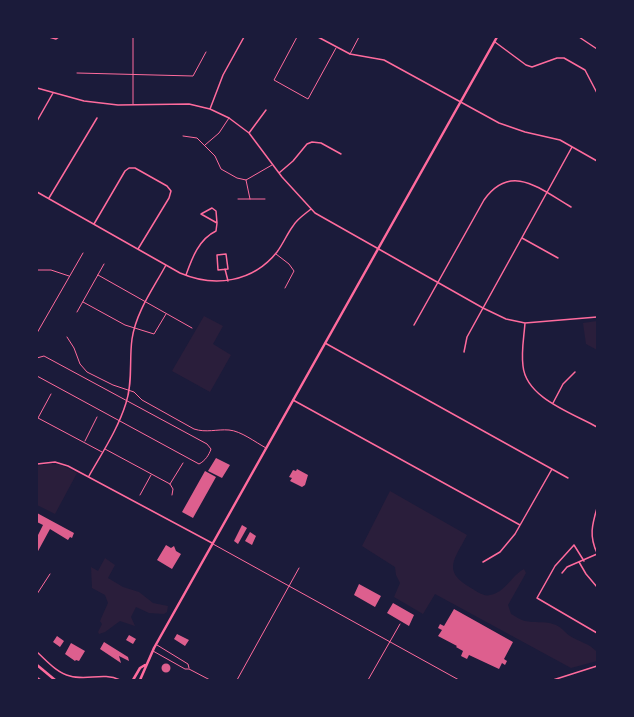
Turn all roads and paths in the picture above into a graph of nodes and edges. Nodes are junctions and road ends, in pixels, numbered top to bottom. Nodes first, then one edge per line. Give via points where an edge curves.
1 (49, 37) edge
2 (59, 37) edge
3 (133, 37) edge
4 (244, 37) edge
5 (297, 37) edge
6 (319, 37) edge
7 (359, 37) edge
8 (497, 37) edge
9 (579, 37) edge
10 (495, 42) junction
11 (336, 47) junction
12 (597, 49) edge
13 (206, 52) dead end
14 (350, 54) junction
15 (77, 73) dead end
16 (133, 74) junction
17 (37, 88) edge
18 (53, 93) junction
19 (597, 93) edge
20 (461, 102) junction
21 (134, 105) junction
22 (210, 109) junction
23 (266, 110) dead end
24 (97, 118) dead end
25 (229, 118) junction
26 (37, 121) edge
27 (248, 133) junction
28 (183, 136) dead end
29 (204, 145) junction
30 (572, 147) junction
31 (341, 154) dead end
32 (597, 161) edge
33 (273, 165) junction
34 (279, 173) junction
35 (246, 180) junction
36 (37, 192) edge
37 (547, 193) junction
38 (49, 198) junction
39 (238, 199) dead end
40 (250, 199) junction
41 (265, 199) dead end
42 (571, 207) dead end
43 (311, 209) junction
44 (217, 223) junction
45 (94, 224) junction
46 (522, 238) junction
47 (138, 249) junction
48 (378, 249) junction
49 (83, 253) dead end
50 (276, 253) junction
51 (558, 258) dead end
52 (104, 264) dead end
53 (166, 265) junction
54 (225, 269) junction
55 (37, 270) edge
56 (98, 275) junction
57 (186, 275) junction
58 (69, 276) junction
59 (228, 281) junction
60 (438, 283) junction
61 (285, 288) dead end
62 (146, 301) junction
63 (83, 302) junction
64 (483, 308) junction
65 (78, 312) dead end
66 (166, 313) junction
67 (597, 317) edge
68 (525, 323) junction
69 (414, 325) dead end
70 (134, 328) junction
71 (192, 328) dead end
72 (37, 333) edge
73 (67, 336) dead end
74 (325, 343) junction
75 (464, 352) dead end
76 (37, 358) edge
77 (575, 372) dead end
78 (37, 376) edge
79 (129, 391) junction
80 (51, 394) dead end
81 (293, 400) junction
82 (127, 401) junction
83 (553, 403) junction
84 (98, 417) dead end
85 (119, 421) junction
86 (597, 427) edge
87 (84, 442) junction
88 (266, 448) junction
89 (104, 449) junction
90 (102, 452) junction
91 (183, 463) dead end
92 (37, 464) edge
93 (552, 468) junction
94 (151, 474) junction
95 (89, 476) junction
96 (568, 478) dead end
97 (170, 484) junction
98 (140, 495) dead end
99 (172, 495) dead end
100 (597, 508) edge
101 (520, 525) junction
102 (212, 544) junction
103 (597, 553) edge
104 (584, 561) junction
105 (483, 562) dead end
106 (579, 562) junction
107 (299, 568) dead end
108 (562, 573) dead end
109 (50, 574) dead end
110 (289, 585) junction
111 (597, 587) edge
112 (37, 594) edge
113 (400, 624) dead end
114 (597, 633) edge
115 (390, 641) junction
116 (156, 645) junction
117 (153, 650) junction
118 (37, 652) edge
119 (37, 665) edge
120 (145, 665) junction
121 (597, 666) edge
122 (189, 669) junction
123 (568, 675) junction
124 (37, 678) edge
125 (40, 680) edge
126 (55, 680) edge
127 (120, 680) edge
128 (133, 680) edge
129 (140, 680) edge
130 (210, 680) edge
131 (237, 680) edge
132 (368, 680) edge
133 (459, 680) edge
134 (553, 680) edge
135 (570, 680) edge

1 - 2 street
3 - 16 lane
4 - 22 street via 223,75
5 - 11 lane via 274,80 308,98
6 - 11 street
7 - 14 lane
8 - 10 main road
9 - 12 street
10 - 19 street via 532,67 564,58 587,72
10 - 20 main road
11 - 14 street
13 - 16 lane via 193,76
14 - 20 street via 384,60
15 - 16 lane
16 - 21 lane
17 - 18 street
18 - 21 street via 84,101 118,106
18 - 26 street
20 - 30 street via 499,122 525,132 560,140
20 - 48 main road
21 - 22 street via 182,103
22 - 25 street
23 - 27 street
24 - 38 street
25 - 27 street
25 - 29 lane via 219,133
27 - 33 street
28 - 29 lane via 193,136
29 - 35 lane via 216,156 221,169
30 - 32 street
30 - 37 street
31 - 34 street via 321,143 312,142
33 - 34 street
33 - 35 lane
34 - 43 street
35 - 40 lane
36 - 38 street
37 - 42 street
37 - 46 street
37 - 60 street via 516,180 502,182 492,189
38 - 45 street
39 - 40 lane
40 - 41 lane
43 - 48 street via 331,224
43 - 50 street via 295,223
44 - 44 street via 216,211 212,208 201,214
44 - 57 street via 216,231 208,235 193,255
45 - 47 street
45 - 47 street via 125,171 135,168 161,182 171,191 169,198
46 - 51 street
46 - 64 street
47 - 53 street
48 - 60 street
48 - 74 main road
49 - 58 lane
50 - 59 street via 252,273
50 - 61 lane via 294,271
52 - 56 lane
53 - 57 street
53 - 62 street
54 - 54 street via 218,270 217,255 226,254 228,269
54 - 59 street
55 - 58 lane via 51,270
56 - 62 lane
56 - 63 lane
57 - 59 street via 204,280
58 - 72 lane
60 - 64 street
60 - 69 street
62 - 66 lane
62 - 70 street
63 - 65 lane
63 - 70 lane
64 - 68 street via 506,319
64 - 75 street via 467,337
66 - 70 lane via 155,333
66 - 71 lane
67 - 68 street
68 - 83 street via 523,367 526,380 536,393
70 - 79 street
73 - 79 lane via 80,364 87,372
74 - 81 main road
74 - 93 street
76 - 82 lane via 44,356
77 - 83 street via 563,384
78 - 85 lane
79 - 82 street
79 - 88 lane via 194,429 229,430
80 - 87 lane via 38,418
81 - 88 main road
81 - 101 street
82 - 85 street
82 - 85 lane via 207,444 210,452 199,464
83 - 86 street
84 - 87 lane
85 - 89 street
87 - 90 lane
88 - 102 main road
89 - 90 street
89 - 94 lane
90 - 95 street
91 - 97 lane
92 - 95 street via 61,463
93 - 96 street
93 - 101 street
94 - 97 lane
94 - 98 lane
95 - 102 street
97 - 99 lane via 173,489
100 - 103 street via 591,527
101 - 105 street via 500,552
102 - 110 lane
102 - 116 main road
103 - 104 street
104 - 106 street
104 - 114 street via 574,545 555,566 537,598
106 - 108 street via 567,567
106 - 111 street
107 - 110 lane
109 - 112 lane
110 - 115 lane
110 - 131 lane
113 - 115 lane
115 - 132 lane
115 - 133 lane
116 - 117 main road
116 - 122 lane via 188,664
117 - 120 main road
117 - 122 lane
118 - 127 street via 65,675 81,678 104,676
119 - 126 main road
120 - 128 main road via 140,668
120 - 129 main road
121 - 123 street
122 - 130 lane
123 - 134 street
123 - 135 street
124 - 125 main road

